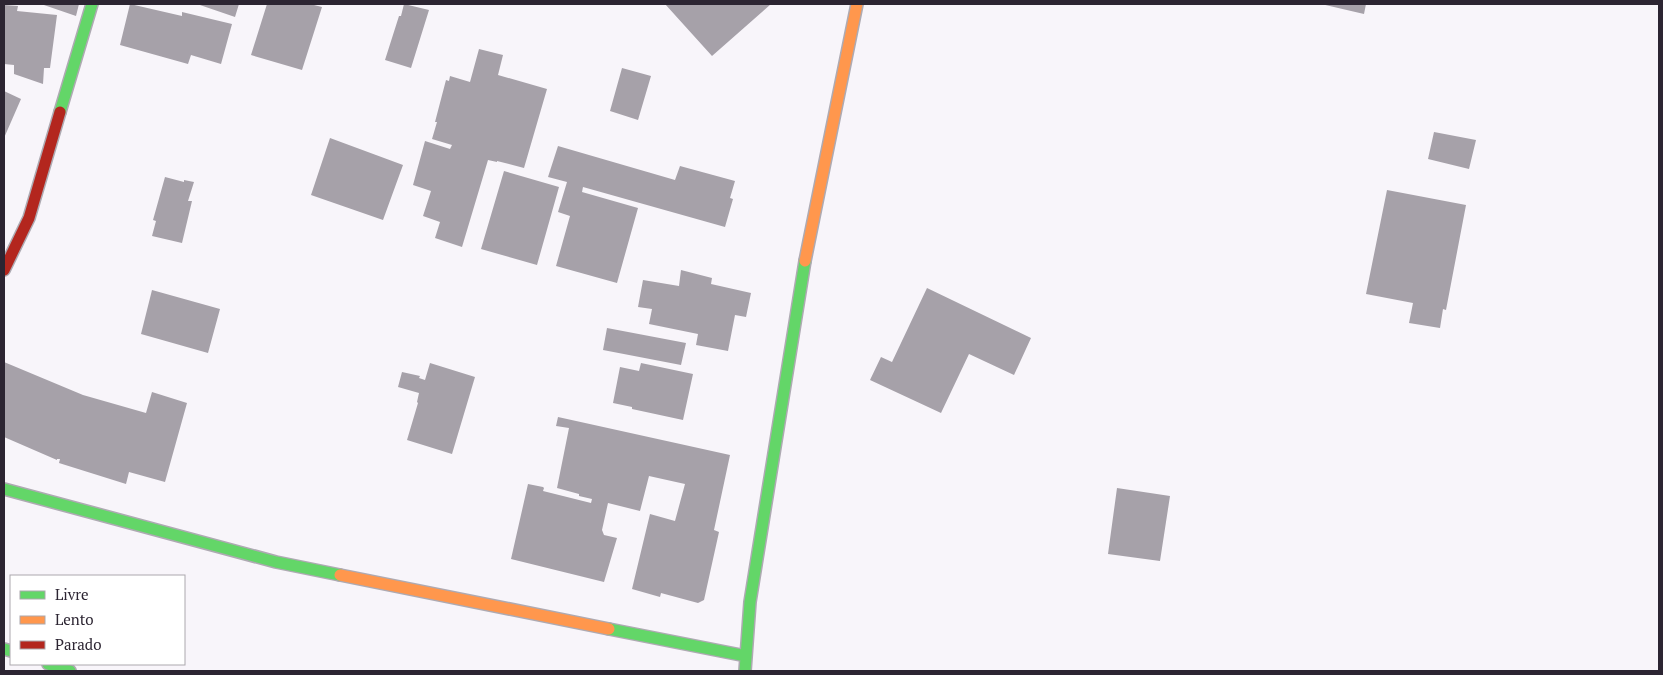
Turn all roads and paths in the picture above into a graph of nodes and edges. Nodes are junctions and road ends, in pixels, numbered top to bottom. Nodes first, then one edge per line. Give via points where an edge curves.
1 (92, 4) edge
2 (857, 4) edge
3 (4, 270) edge
4 (4, 489) edge
5 (746, 656) junction
6 (51, 665) edge
7 (70, 671) edge
8 (745, 671) edge

1 - 3 street via 29,218
2 - 5 street via 802,274 750,602
4 - 5 street via 276,562
5 - 8 street
6 - 7 street

